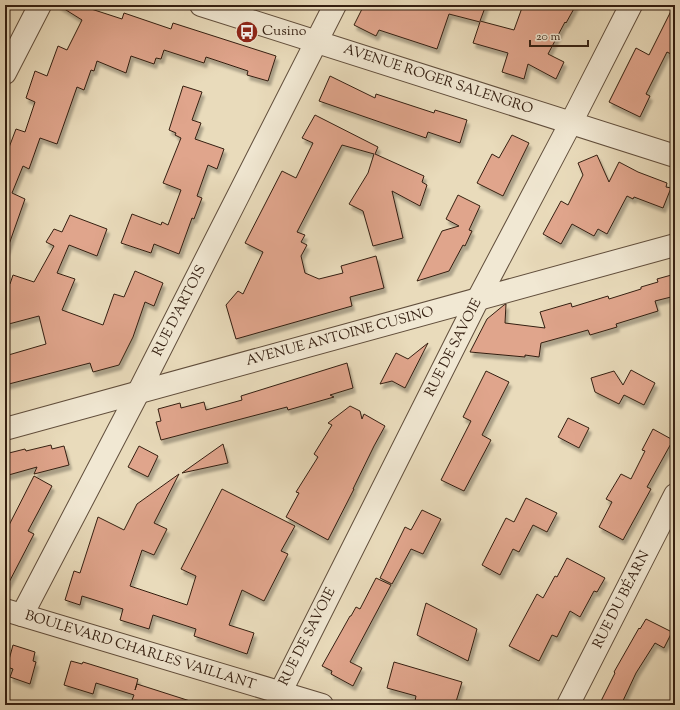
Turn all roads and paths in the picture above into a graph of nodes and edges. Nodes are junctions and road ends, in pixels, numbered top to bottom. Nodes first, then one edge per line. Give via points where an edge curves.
1 (40, 5) edge
2 (201, 5) edge
3 (335, 5) edge
4 (631, 5) edge
5 (316, 41) junction
6 (5, 73) edge
7 (571, 123) junction
8 (675, 156) edge
9 (675, 245) edge
10 (478, 299) junction
11 (138, 393) junction
12 (5, 428) edge
13 (675, 496) edge
14 (14, 613) edge
15 (280, 693) junction
16 (322, 705) edge
17 (568, 705) edge

1 - 6 street
2 - 5 street, AVENUE ROGER SALENGRO
3 - 5 street, RUE D'ARTOIS
4 - 7 street, RUE DE SAVOIE
5 - 7 street, AVENUE ROGER SALENGRO
5 - 11 street, RUE D'ARTOIS
7 - 8 street, AVENUE ROGER SALENGRO
7 - 10 street, RUE DE SAVOIE
9 - 10 street, AVENUE ANTOINE CUSINO
10 - 11 street, AVENUE ANTOINE CUSINO
10 - 15 street, RUE DE SAVOIE
11 - 12 street, AVENUE ANTOINE CUSINO
11 - 14 street, RUE D'ARTOIS
13 - 17 street, RUE DU BÉARN
14 - 15 street, BOULEVARD CHARLES VAILLANT
15 - 16 street, BOULEVARD CHARLES VAILLANT

